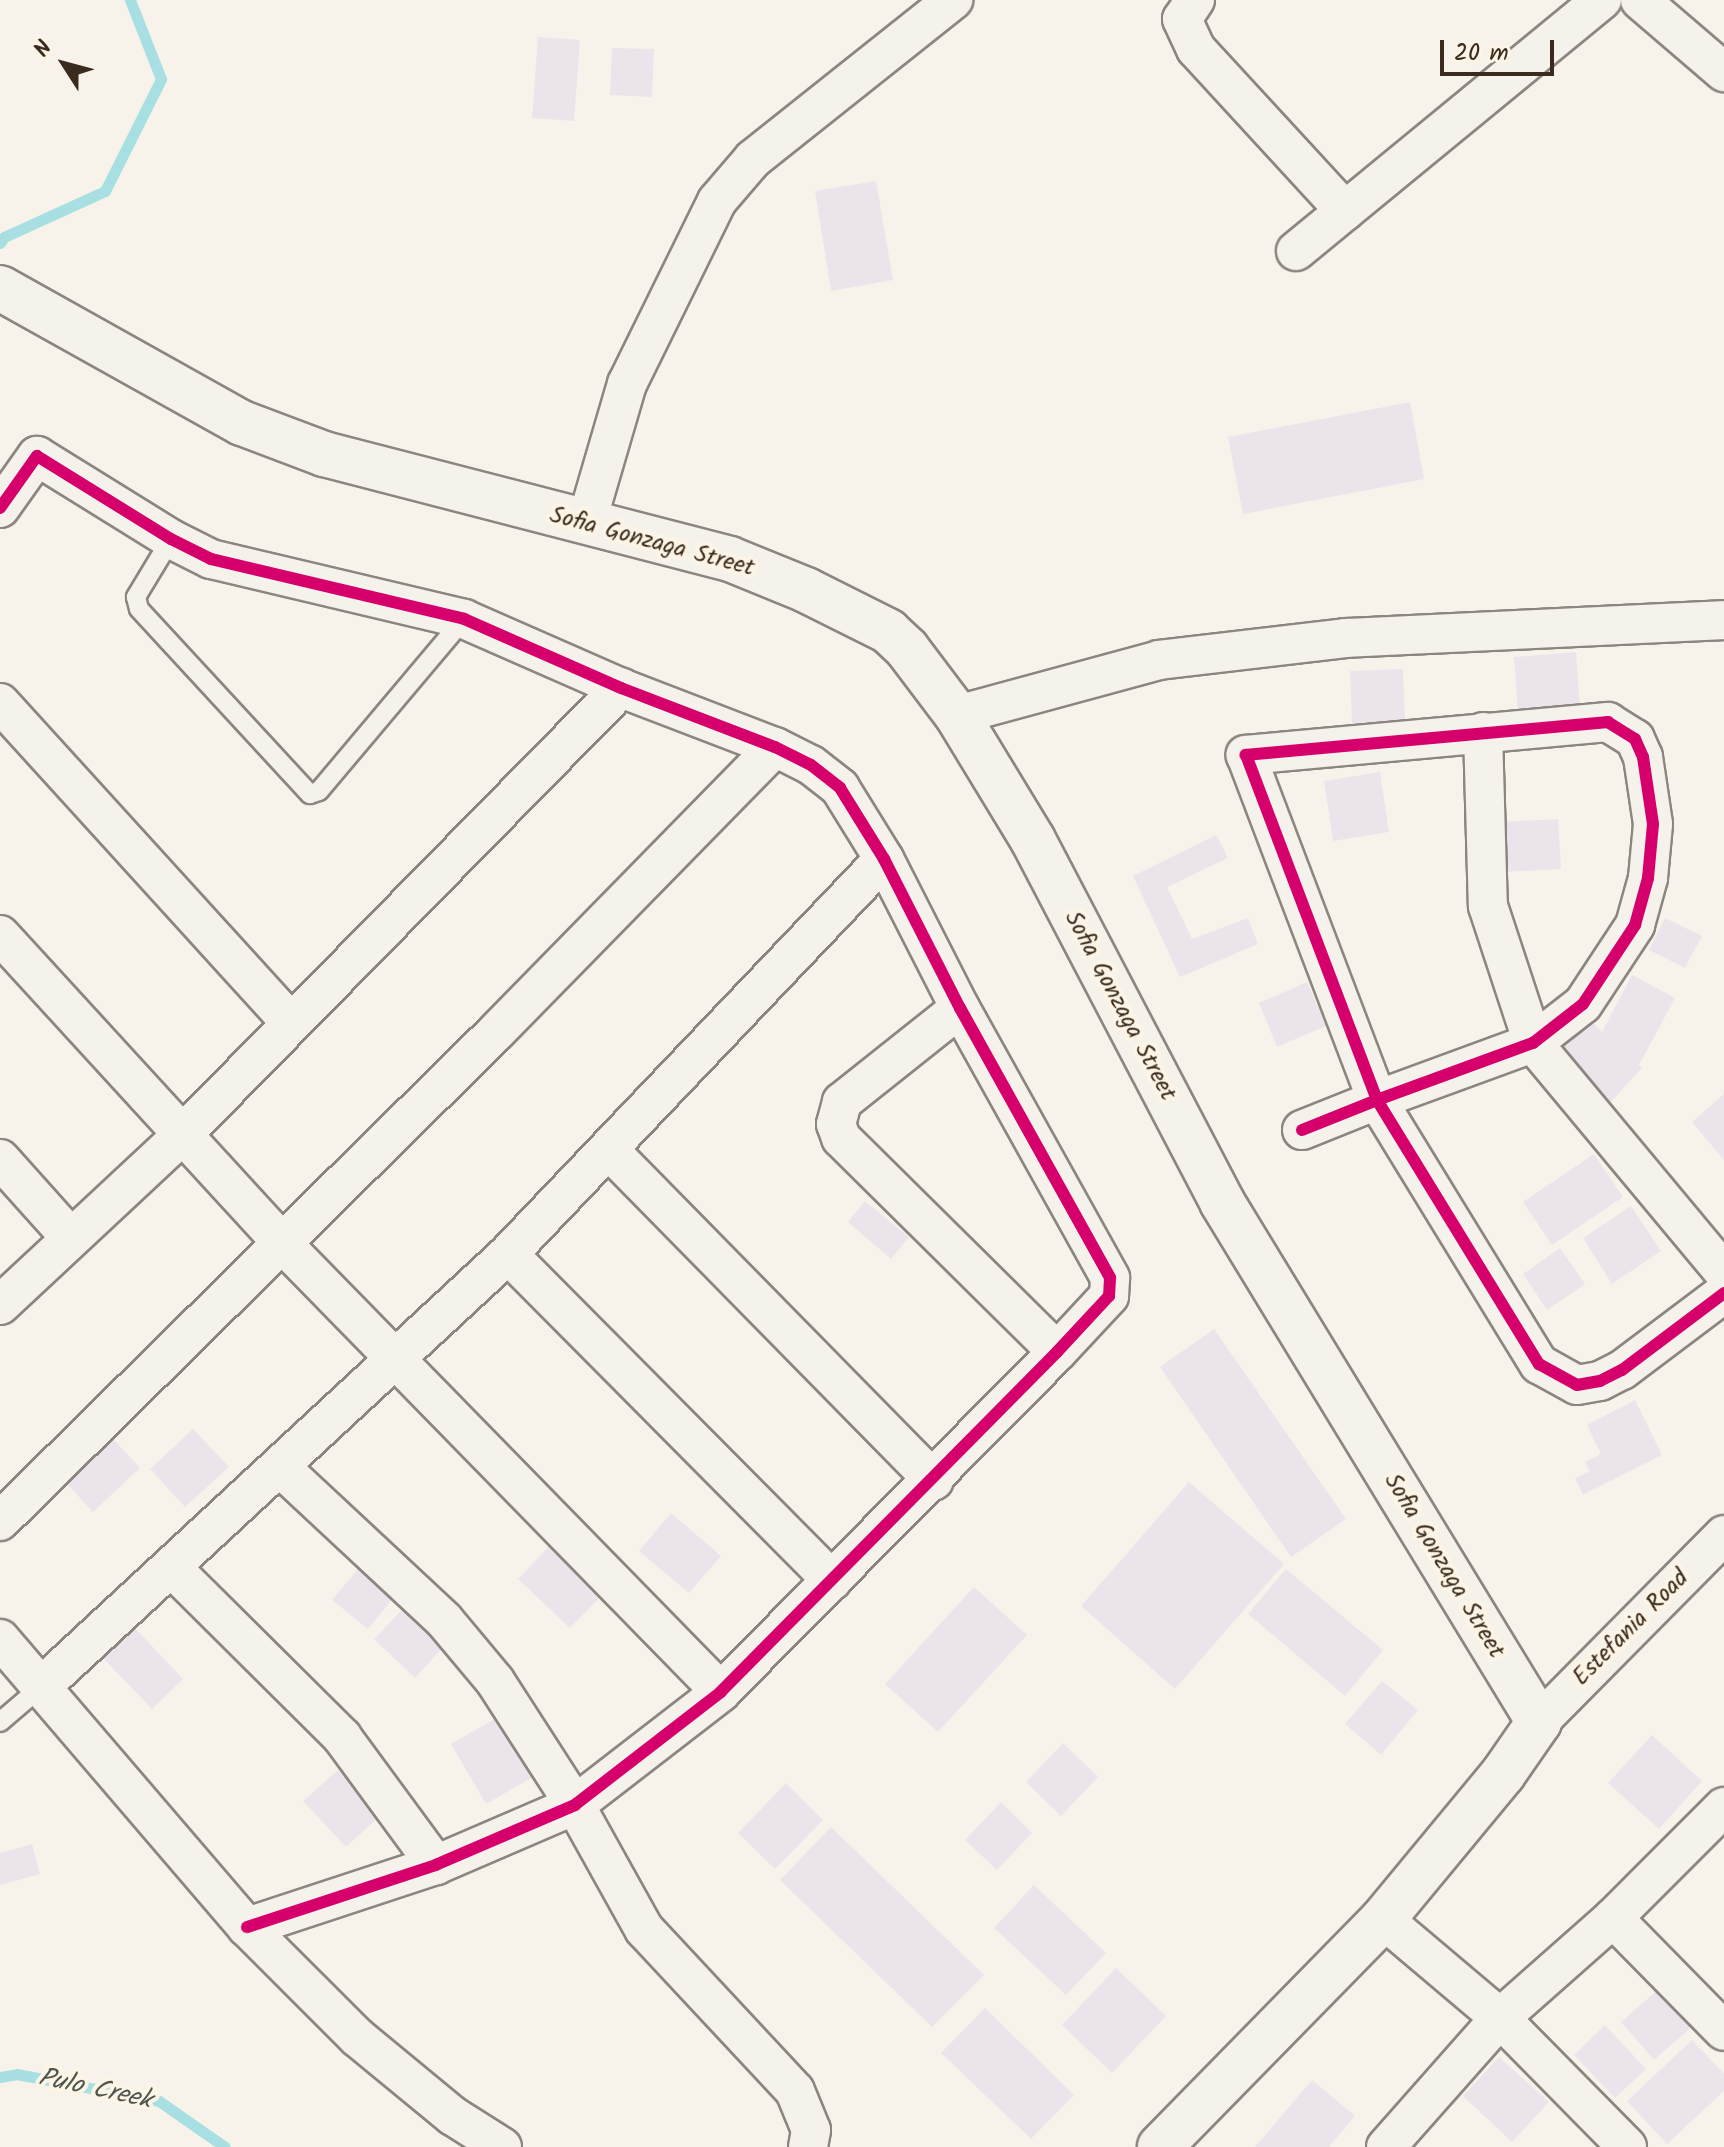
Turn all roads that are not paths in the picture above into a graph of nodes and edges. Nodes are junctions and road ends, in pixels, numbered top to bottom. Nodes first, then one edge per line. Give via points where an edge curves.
1 (953, 0) edge
2 (1195, 0) edge
3 (1602, 0) edge
4 (1640, 0) edge
5 (1724, 72) edge
6 (1345, 211) junction
7 (1296, 251) dead end
8 (0, 288) edge
9 (0, 508) edge
10 (586, 524) junction
11 (171, 539) junction
12 (464, 619) junction
13 (1724, 620) edge
14 (621, 688) junction
15 (0, 703) edge
16 (957, 715) junction
17 (1483, 732) junction
18 (775, 747) junction
19 (884, 859) junction
20 (0, 935) edge
21 (960, 1008) junction
22 (291, 1023) junction
23 (1533, 1043) junction
24 (1377, 1100) junction
25 (1302, 1130) dead end
26 (182, 1135) junction
27 (610, 1151) junction
28 (0, 1159) edge
29 (71, 1238) junction
30 (281, 1242) junction
31 (508, 1254) junction
32 (1724, 1272) edge
33 (1724, 1293) edge
34 (0, 1305) edge
35 (1057, 1352) junction
36 (394, 1360) junction
37 (280, 1467) junction
38 (934, 1481) junction
39 (0, 1521) edge
40 (1724, 1535) edge
41 (172, 1568) junction
42 (832, 1580) junction
43 (0, 1639) edge
44 (42, 1686) junction
45 (721, 1692) junction
46 (0, 1722) edge
47 (1539, 1722) junction
48 (575, 1805) junction
49 (1723, 1810) edge
50 (436, 1865) junction
51 (1613, 1918) junction
52 (1383, 1919) junction
53 (247, 1927) junction
54 (1500, 2018) junction
55 (1724, 2031) edge
56 (502, 2147) edge
57 (808, 2147) edge
58 (1160, 2147) edge
59 (1386, 2147) edge
60 (1627, 2147) edge

1 - 10 street via 753,159 717,201 627,384
2 - 6 street via 1182,19 1196,49
3 - 6 street
4 - 5 street
6 - 7 street
8 - 10 street, Sofia Gonzaga Street via 242,423 324,454
9 - 11 street via 37,456
10 - 16 street, Sofia Gonzaga Street via 730,559 874,624 907,649
11 - 12 street via 211,559
11 - 12 lane via 136,597 139,609 310,794 319,791
12 - 14 street
13 - 16 street via 1346,638 1159,660
14 - 18 street
14 - 22 street
15 - 22 street
16 - 47 street, Sofia Gonzaga Street via 1033,840 1222,1202
17 - 23 street via 1488,906
17 - 23 street via 1608,722 1635,739 1643,757 1653,824 1648,878 1635,925 1583,1004
17 - 24 street via 1246,755
18 - 19 street via 840,788
18 - 30 street
19 - 21 street
19 - 27 street
20 - 26 street
21 - 35 street via 1110,1278 1109,1296
21 - 35 street via 842,1102 836,1124 841,1138
22 - 26 street
23 - 24 street
23 - 32 street
24 - 25 street
24 - 33 street via 1539,1364 1577,1385 1600,1381
26 - 29 street
26 - 30 street
27 - 31 street
27 - 38 street
28 - 29 street
29 - 34 street
30 - 36 street
30 - 39 street
31 - 36 street
31 - 42 street
35 - 38 street
36 - 37 street
36 - 45 street
37 - 41 street
37 - 48 street via 444,1620 495,1681
38 - 42 street
40 - 47 street, Estefania Road
41 - 44 street
41 - 50 street via 342,1737
42 - 45 street
43 - 44 street
44 - 46 lane
44 - 53 street
45 - 48 street
47 - 52 street via 1503,1774
48 - 50 street
48 - 57 street via 644,1929 795,2091 811,2130
49 - 51 street
50 - 53 street
51 - 54 street
51 - 55 street
52 - 54 street
52 - 58 street
53 - 56 street via 357,2037 453,2116
54 - 59 street
54 - 60 street

